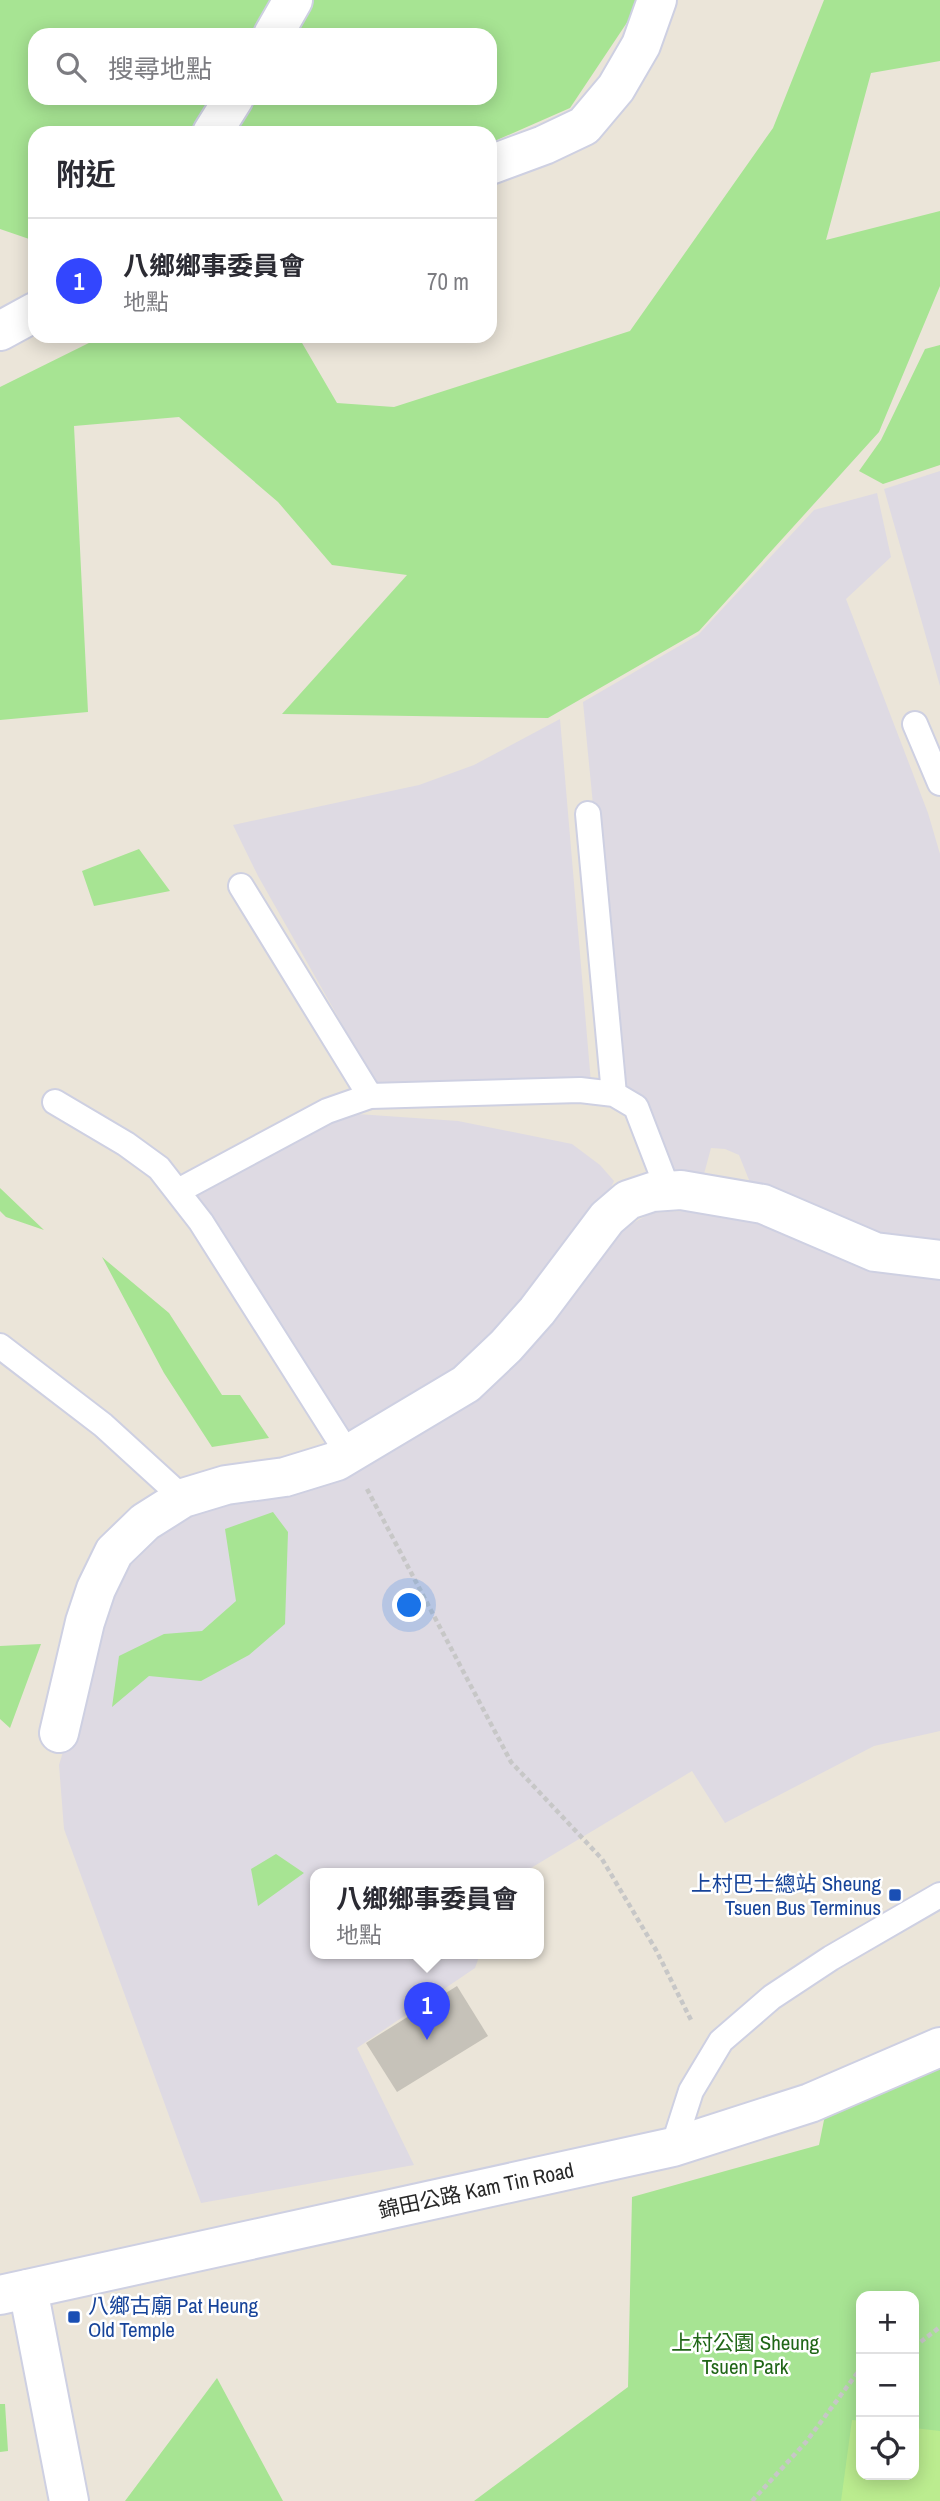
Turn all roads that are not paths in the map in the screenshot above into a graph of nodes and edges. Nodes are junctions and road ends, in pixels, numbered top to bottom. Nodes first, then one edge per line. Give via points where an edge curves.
1 (293, 0) edge
2 (657, 0) edge
3 (277, 28) edge
4 (230, 105) edge
5 (216, 126) edge
6 (497, 162) edge
7 (28, 316) edge
8 (0, 331) edge
9 (915, 724) dead end
10 (940, 783) edge
11 (588, 814) dead end
12 (241, 886) dead end
13 (614, 1094) junction
14 (370, 1096) junction
15 (55, 1102) dead end
16 (668, 1190) junction
17 (178, 1191) junction
18 (940, 1260) edge
19 (0, 1346) edge
20 (348, 1454) junction
21 (183, 1498) junction
22 (59, 1733) dead end
23 (940, 1895) edge
24 (940, 2047) edge
25 (673, 2147) junction
26 (14, 2292) edge
27 (69, 2501) edge

1 - 3 street
2 - 6 street via 641,45 617,88 584,126
4 - 5 street
7 - 8 street
9 - 10 lane
11 - 13 lane
12 - 14 lane
13 - 14 lane via 580,1090
13 - 16 lane via 636,1107
14 - 17 lane via 327,1111
15 - 17 lane via 126,1144 159,1168
16 - 18 street via 763,1204 875,1252
16 - 20 street via 628,1200 607,1218 537,1311 466,1384
17 - 20 lane
19 - 21 lane via 103,1425
20 - 21 street via 285,1477 226,1485
21 - 22 street via 145,1522 114,1552 85,1622
23 - 25 lane via 772,1997 722,2041 691,2091
24 - 25 street, 錦田公路 Kam Tin Road via 810,2103
25 - 26 street, 錦田公路 Kam Tin Road
26 - 27 street

